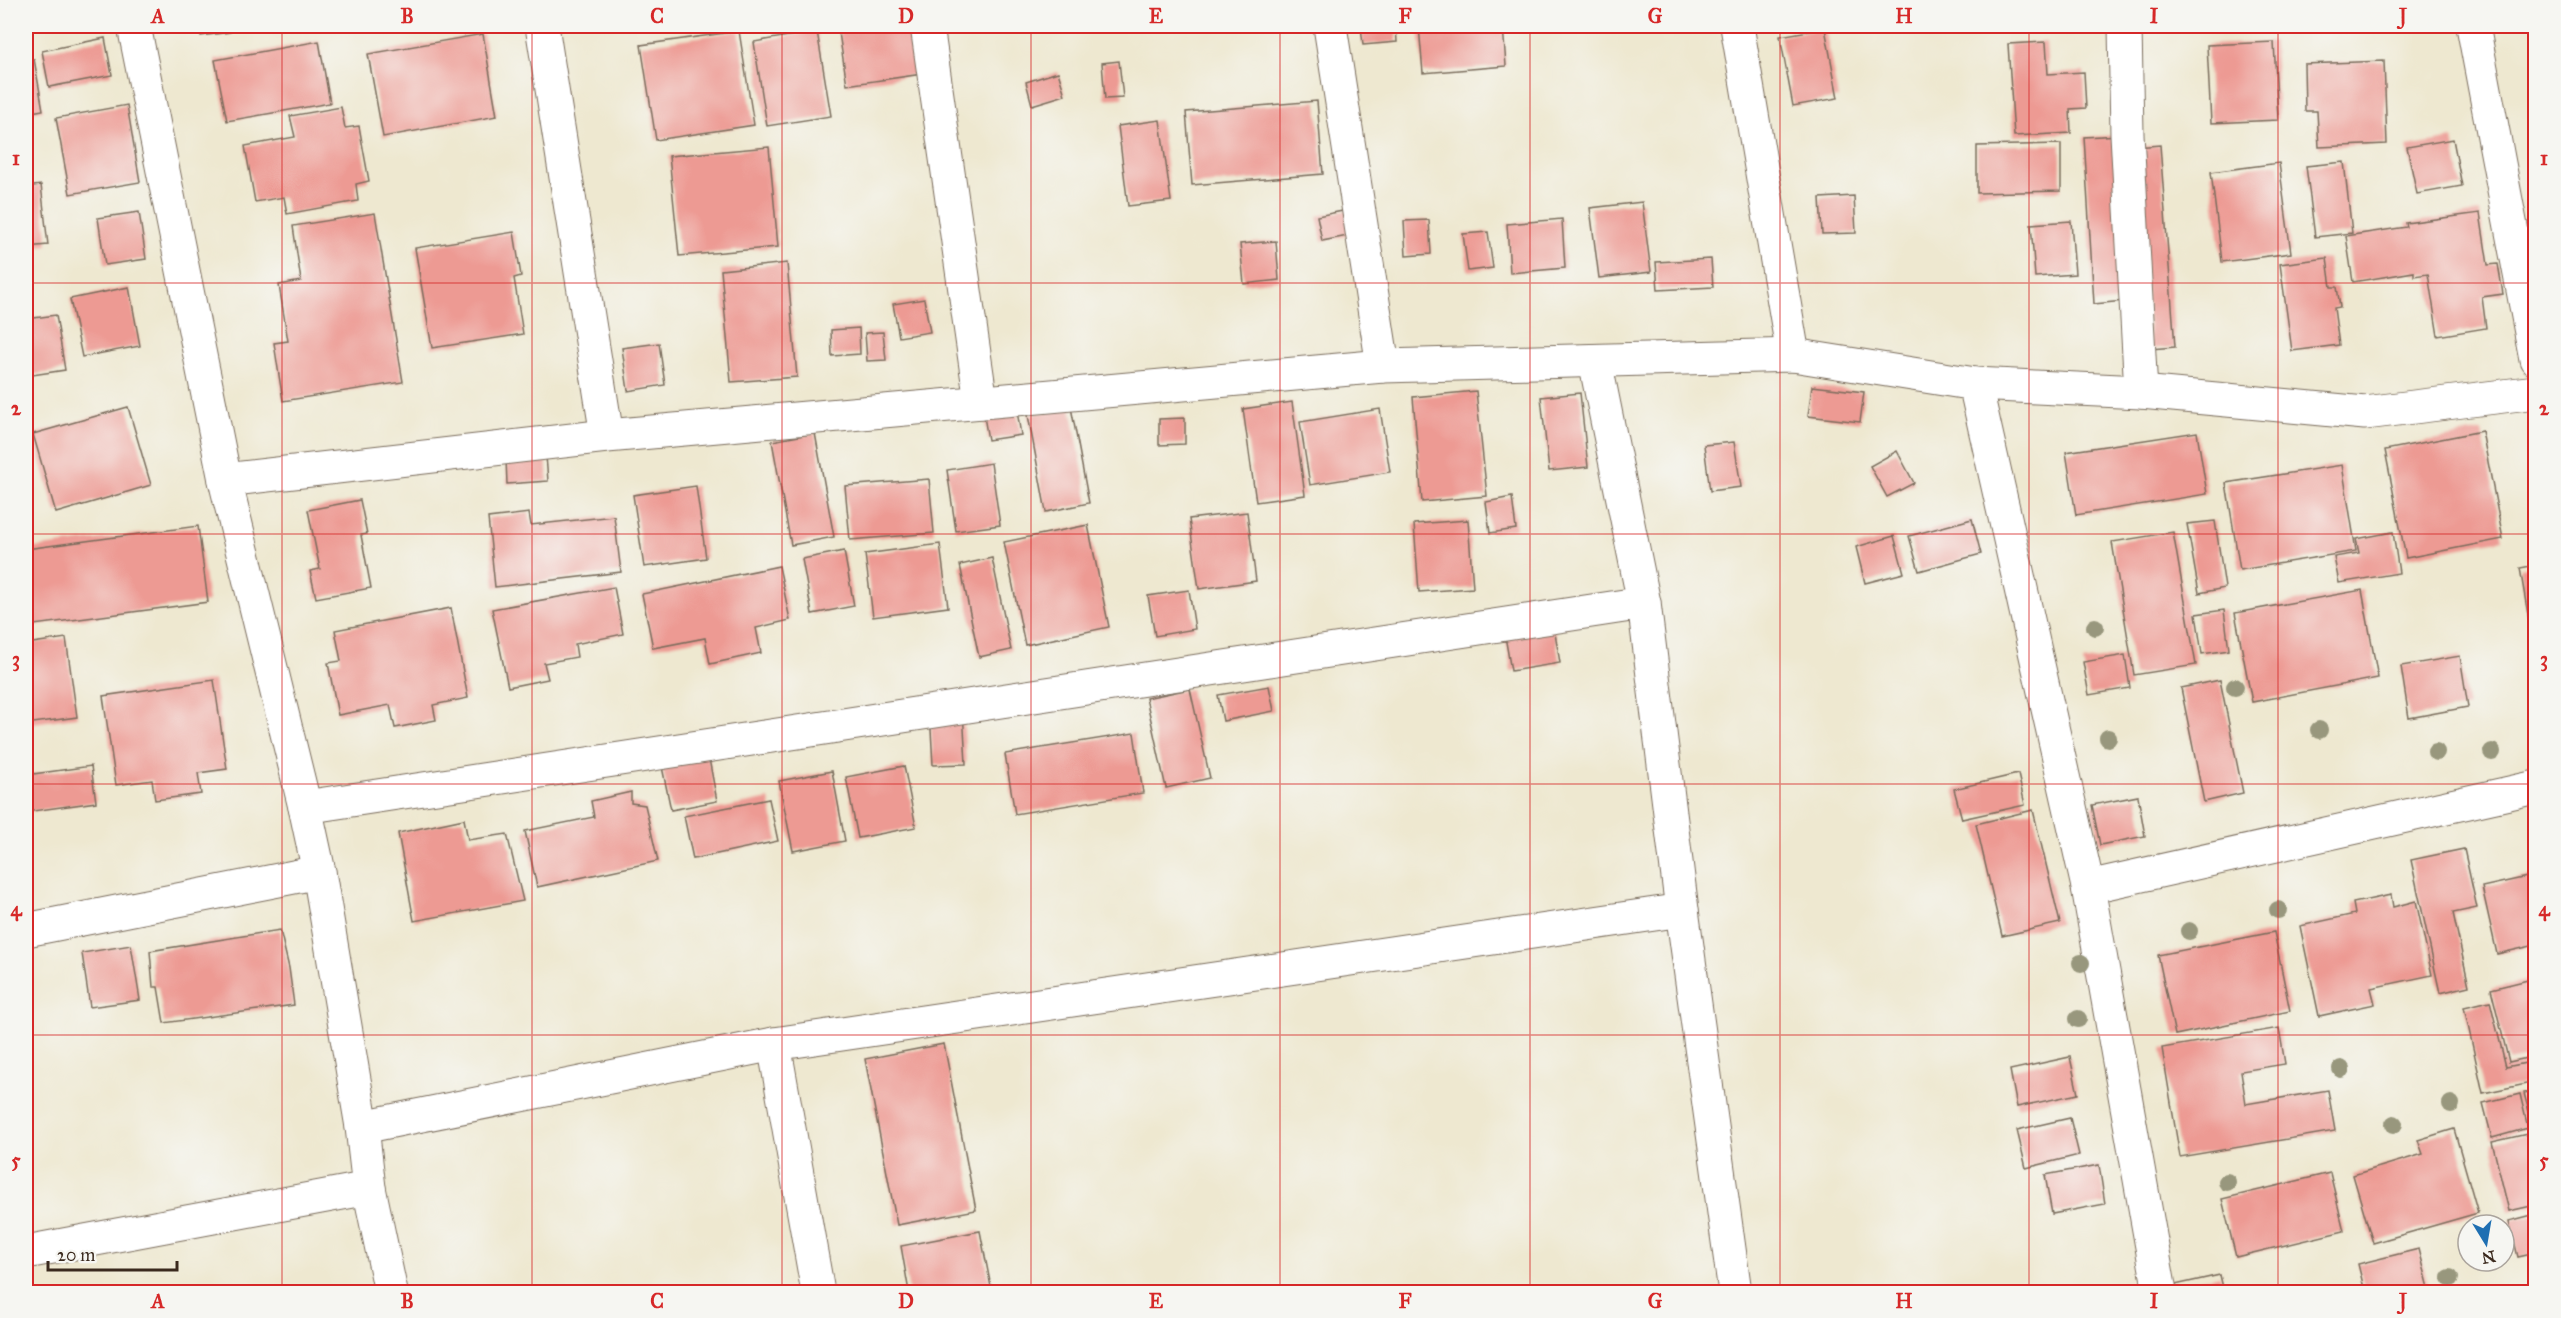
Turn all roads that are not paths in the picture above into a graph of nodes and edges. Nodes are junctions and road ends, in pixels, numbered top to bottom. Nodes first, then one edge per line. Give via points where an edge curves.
1 (134, 26) edge
2 (542, 26) edge
3 (927, 26) edge
4 (1330, 26) edge
5 (1737, 26) edge
6 (2125, 26) edge
7 (2473, 26) edge
8 (1793, 355) junction
9 (2535, 359) edge
10 (1594, 361) junction
11 (1383, 366) junction
12 (1975, 384) junction
13 (2141, 392) junction
14 (2535, 392) edge
15 (981, 402) junction
16 (607, 436) junction
17 (225, 480) junction
18 (1644, 603) junction
19 (2535, 787) edge
20 (305, 807) junction
21 (319, 872) junction
22 (2088, 887) junction
23 (1682, 910) junction
24 (26, 930) edge
25 (774, 1044) junction
26 (362, 1127) junction
27 (369, 1188) junction
28 (26, 1252) edge
29 (391, 1293) edge
30 (818, 1293) edge
31 (1736, 1293) edge
32 (2160, 1293) edge

1 - 17 street
2 - 16 street
3 - 15 street
4 - 11 street
5 - 8 street
6 - 13 street
7 - 9 street
8 - 10 street
8 - 12 street
10 - 11 street
10 - 18 street
11 - 15 street
12 - 13 street
12 - 22 street
13 - 14 street via 2365,413
15 - 16 street
16 - 17 street
17 - 20 street
18 - 20 street
18 - 23 street
19 - 22 street
20 - 21 street
21 - 24 street
21 - 26 street
22 - 32 street
23 - 25 street
23 - 31 street
25 - 26 street
25 - 30 street
26 - 27 street
27 - 28 street
27 - 29 street

